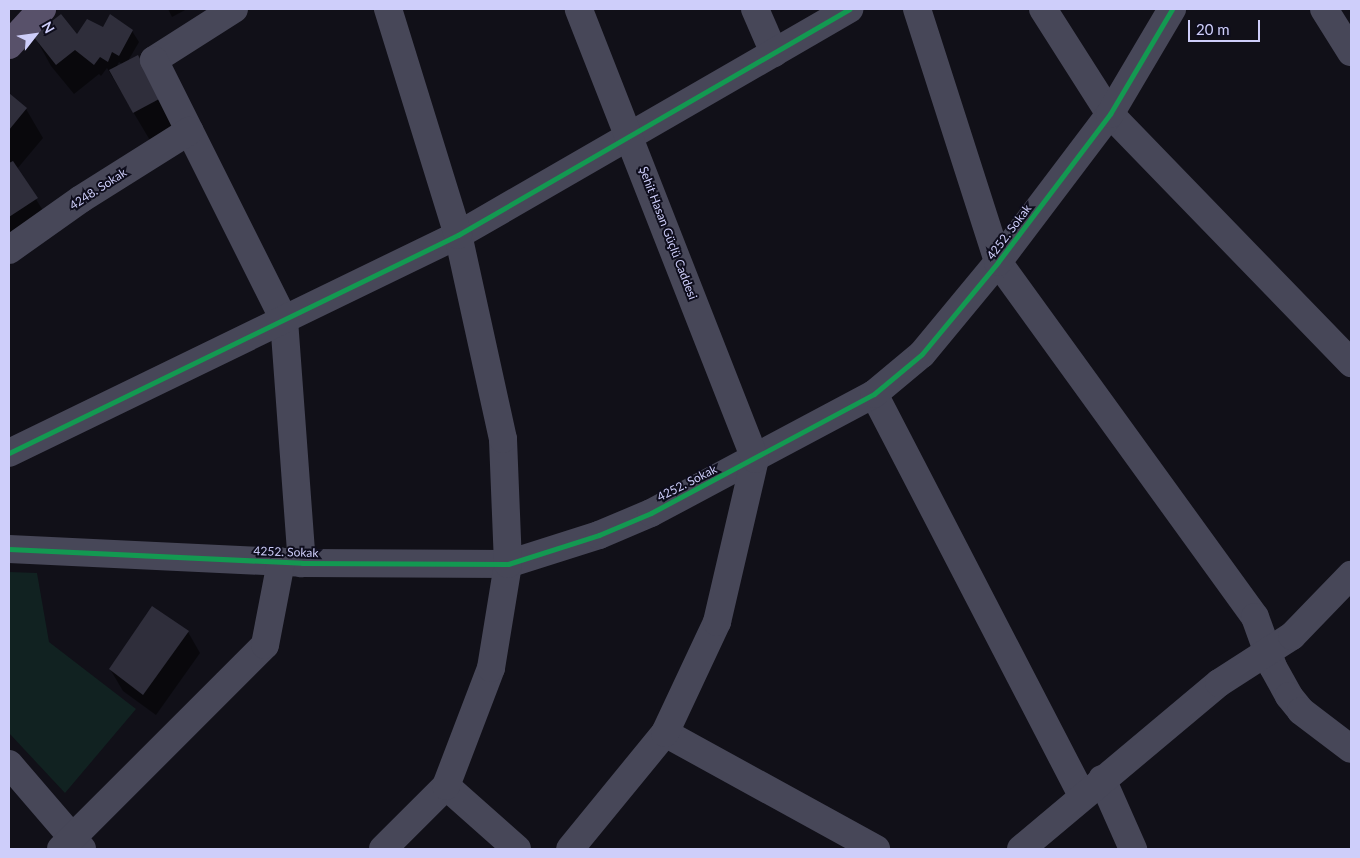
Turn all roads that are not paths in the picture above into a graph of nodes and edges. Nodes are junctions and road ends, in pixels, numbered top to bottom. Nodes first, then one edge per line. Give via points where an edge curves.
1 (42, 9) edge
2 (234, 9) edge
3 (388, 9) edge
4 (579, 9) edge
5 (755, 9) edge
6 (850, 9) edge
7 (917, 9) edge
8 (1043, 9) edge
9 (1172, 9) edge
10 (1324, 9) edge
11 (9, 45) edge
12 (1351, 52) edge
13 (774, 53) junction
14 (1110, 114) junction
15 (189, 131) junction
16 (632, 137) junction
17 (458, 235) junction
18 (9, 250) edge
19 (998, 262) junction
20 (284, 320) junction
21 (1351, 363) edge
22 (874, 394) junction
23 (9, 453) edge
24 (755, 459) junction
25 (9, 549) edge
26 (291, 563) junction
27 (508, 564) junction
28 (1351, 575) edge
29 (1269, 651) junction
30 (665, 733) junction
31 (1351, 749) edge
32 (9, 764) edge
33 (446, 786) junction
34 (1092, 787) junction
35 (72, 845) edge
36 (383, 849) edge
37 (517, 849) edge
38 (570, 849) edge
39 (876, 849) edge
40 (1021, 849) edge
41 (1133, 849) edge

1 - 11 main road
2 - 15 street via 154,60
3 - 17 street
4 - 16 street, Şehit Hasan Güçlü Caddesi
5 - 13 street
6 - 13 street
7 - 19 street
8 - 14 street
9 - 14 street, 4252. Sokak
10 - 12 street
13 - 16 street
14 - 19 street, 4252. Sokak
14 - 21 street
15 - 18 street, 4248. Sokak via 81,198
15 - 20 street
16 - 17 street
16 - 24 street, Şehit Hasan Güçlü Caddesi
17 - 20 street
17 - 27 street via 503,439
19 - 22 street, 4252. Sokak via 922,354
19 - 29 street via 1255,617
20 - 23 street
20 - 26 street
22 - 24 street, 4252. Sokak
22 - 34 street
24 - 27 street, 4252. Sokak via 642,516
24 - 30 street via 717,622
25 - 26 street, 4252. Sokak
26 - 27 street, 4252. Sokak
26 - 35 street via 265,645
27 - 33 street via 491,668
28 - 29 street via 1310,620
29 - 31 street via 1280,682 1301,711
29 - 34 street via 1219,683
30 - 38 street
30 - 39 street
32 - 35 street
33 - 36 street
33 - 37 street
34 - 40 street
34 - 41 street

